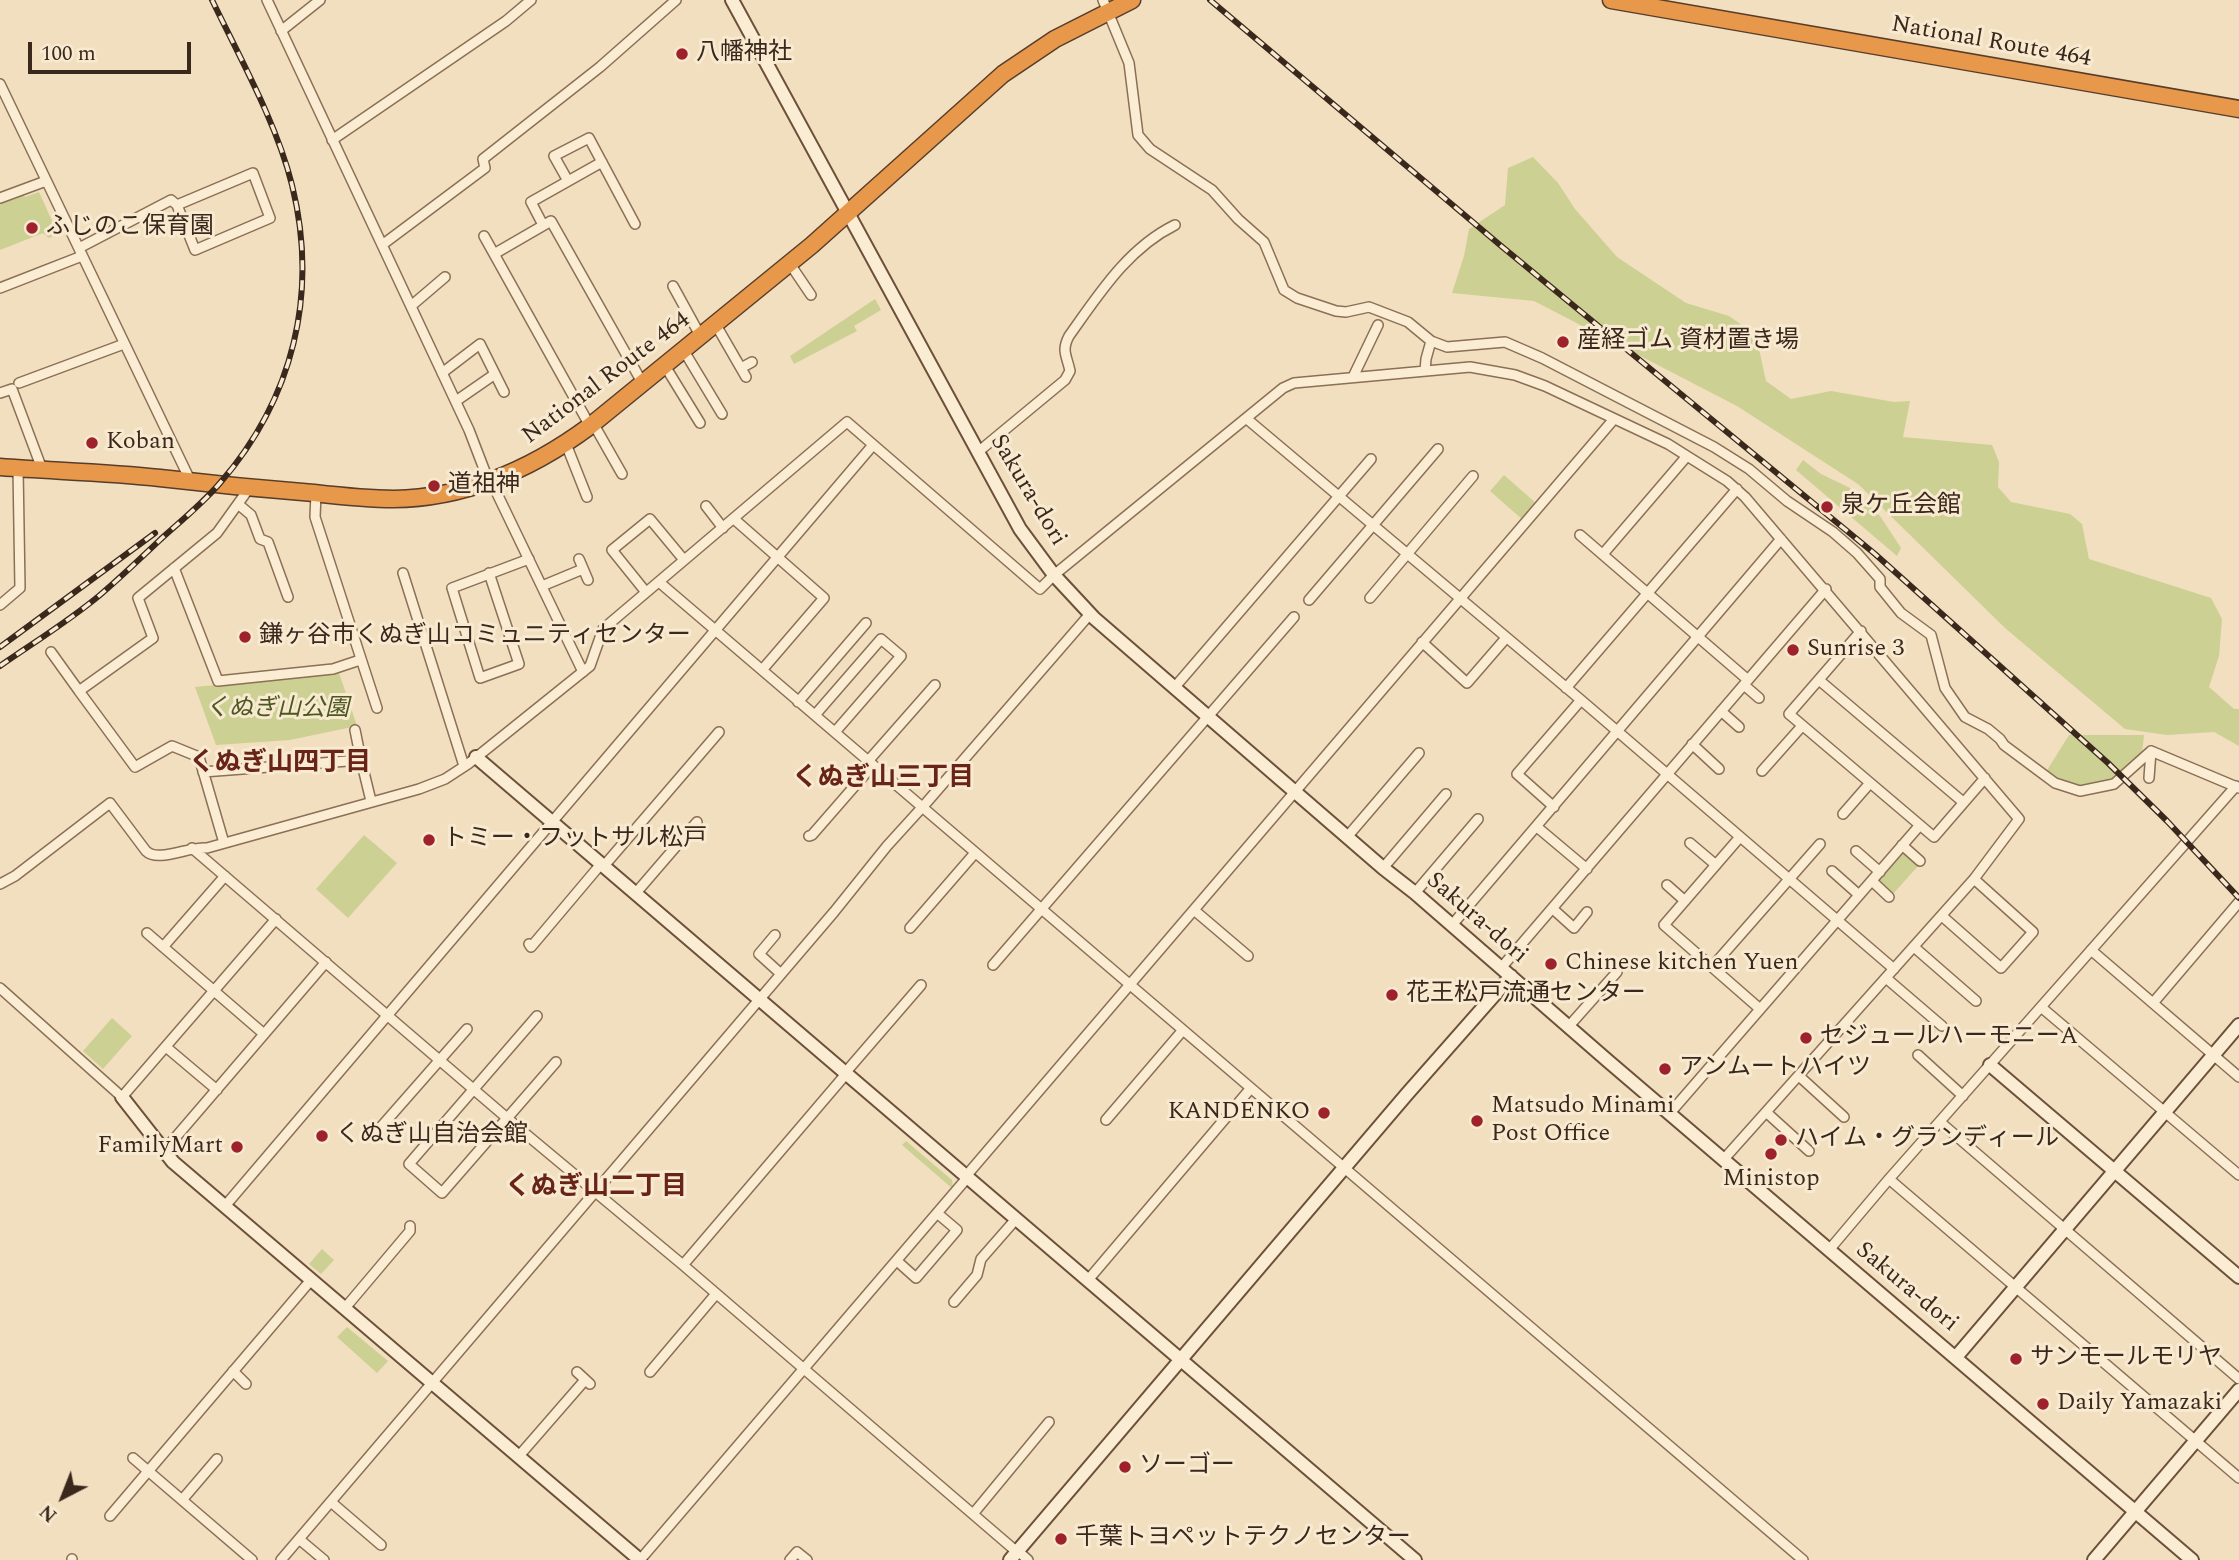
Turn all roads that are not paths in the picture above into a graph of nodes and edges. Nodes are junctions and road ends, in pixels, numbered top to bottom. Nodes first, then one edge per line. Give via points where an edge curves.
1 (267, 0) edge
2 (320, 0) edge
3 (531, 0) edge
4 (676, 0) edge
5 (732, 0) edge
6 (1132, 0) edge
7 (1611, 0) edge
8 (1105, 6) edge
9 (281, 31) junction
10 (0, 84) edge
11 (2239, 109) edge
12 (332, 140) junction
13 (602, 162) junction
14 (46, 181) junction
15 (568, 181) junction
16 (0, 198) edge
17 (177, 205) junction
18 (849, 213) junction
19 (635, 224) dead end
20 (543, 225) junction
21 (1175, 225) dead end
22 (484, 236) dead end
23 (382, 245) junction
24 (80, 252) junction
25 (494, 254) junction
26 (790, 264) junction
27 (445, 276) dead end
28 (673, 286) dead end
29 (0, 288) edge
30 (811, 295) dead end
31 (411, 306) junction
32 (716, 325) junction
33 (1378, 325) dead end
34 (701, 337) junction
35 (1432, 341) junction
36 (124, 344) junction
37 (684, 351) junction
38 (752, 362) dead end
39 (666, 366) junction
40 (741, 368) junction
41 (1425, 371) junction
42 (442, 373) junction
43 (495, 374) junction
44 (747, 377) dead end
45 (1353, 377) junction
46 (19, 383) dead end
47 (643, 384) junction
48 (504, 392) dead end
49 (0, 393) edge
50 (456, 401) junction
51 (722, 414) dead end
52 (1247, 419) junction
53 (1614, 419) junction
54 (700, 423) dead end
55 (592, 425) junction
56 (566, 444) junction
57 (873, 445) junction
58 (1438, 449) dead end
59 (978, 452) junction
60 (1687, 456) junction
61 (1371, 459) dead end
62 (0, 467) edge
63 (18, 468) junction
64 (42, 469) junction
65 (622, 474) dead end
66 (1473, 476) dead end
67 (490, 481) junction
68 (191, 482) junction
69 (246, 488) junction
70 (1737, 489) junction
71 (316, 494) junction
72 (1339, 496) junction
73 (587, 497) dead end
74 (238, 504) junction
75 (706, 506) dead end
76 (734, 519) junction
77 (1373, 525) junction
78 (723, 527) junction
79 (1580, 535) dead end
80 (1781, 539) junction
81 (1407, 554) junction
82 (1603, 554) junction
83 (777, 558) junction
84 (528, 559) junction
85 (579, 559) dead end
86 (684, 560) junction
87 (174, 569) junction
88 (583, 569) junction
89 (403, 573) dead end
90 (489, 573) junction
91 (1054, 575) junction
92 (588, 580) dead end
93 (660, 582) junction
94 (542, 586) junction
95 (1826, 589) junction
96 (645, 591) junction
97 (1647, 593) junction
98 (288, 597) dead end
99 (1370, 598) dead end
100 (1460, 599) junction
101 (1309, 600) dead end
102 (0, 605) edge
103 (1090, 614) junction
104 (1294, 617) dead end
105 (866, 622) dead end
106 (715, 630) junction
107 (1861, 631) junction
108 (1698, 636) junction
109 (1506, 638) junction
110 (1422, 642) junction
111 (51, 652) dead end
112 (360, 660) junction
113 (762, 670) junction
114 (583, 672) junction
115 (1819, 680) junction
116 (1746, 682) junction
117 (935, 685) dead end
118 (1174, 688) junction
119 (1566, 688) junction
120 (79, 691) junction
121 (1759, 698) dead end
122 (1581, 700) junction
123 (798, 702) junction
124 (377, 708) dead end
125 (1721, 711) junction
126 (815, 715) junction
127 (1208, 718) junction
128 (1802, 726) junction
129 (1739, 727) dead end
130 (355, 730) dead end
131 (1617, 731) junction
132 (719, 732) dead end
133 (835, 732) junction
134 (1692, 744) junction
135 (2151, 751) junction
136 (1419, 753) dead end
137 (476, 757) junction
138 (361, 760) junction
139 (871, 763) junction
140 (464, 766) junction
141 (1719, 769) dead end
142 (1762, 771) dead end
143 (203, 772) junction
144 (1667, 774) junction
145 (1984, 778) junction
146 (2149, 778) dead end
147 (1870, 783) junction
148 (2238, 787) edge
149 (1294, 792) junction
150 (1446, 794) dead end
151 (371, 802) junction
152 (1963, 802) junction
153 (921, 807) junction
154 (1554, 807) junction
155 (1843, 814) dead end
156 (1478, 819) dead end
157 (550, 822) junction
158 (697, 822) dead end
159 (1920, 825) junction
160 (1537, 827) junction
161 (809, 836) dead end
162 (1740, 836) junction
163 (1347, 837) junction
164 (224, 843) junction
165 (1690, 843) dead end
166 (1820, 844) dead end
167 (1902, 845) junction
168 (192, 848) junction
169 (1856, 851) dead end
170 (975, 853) junction
171 (1920, 861) dead end
172 (1716, 865) junction
173 (602, 866) junction
174 (1383, 868) junction
175 (1587, 869) junction
176 (1832, 871) dead end
177 (1880, 872) junction
178 (225, 876) junction
179 (1789, 878) junction
180 (1974, 879) junction
181 (1871, 881) junction
182 (0, 884) edge
183 (1667, 885) dead end
184 (1415, 893) junction
185 (635, 894) junction
186 (1859, 895) junction
187 (1889, 897) dead end
188 (1685, 901) junction
189 (2239, 902) edge
190 (1042, 909) junction
191 (1553, 909) junction
192 (1194, 910) junction
193 (1587, 912) dead end
194 (1942, 916) junction
195 (276, 919) junction
196 (1838, 920) junction
197 (1452, 925) junction
198 (910, 928) dead end
199 (147, 933) dead end
200 (775, 935) dead end
201 (528, 944) dead end
202 (163, 947) junction
203 (1914, 947) junction
204 (2091, 950) junction
205 (1248, 956) dead end
206 (326, 962) junction
207 (993, 965) dead end
208 (1712, 967) junction
209 (1894, 969) junction
210 (1506, 972) junction
211 (1617, 972) dead end
212 (780, 974) junction
213 (1886, 978) junction
214 (921, 985) dead end
215 (1130, 985) junction
216 (0, 988) edge
217 (214, 991) junction
218 (759, 1000) junction
219 (1976, 1001) dead end
220 (2153, 1003) junction
221 (2041, 1007) junction
222 (1760, 1010) junction
223 (387, 1014) junction
224 (537, 1016) dead end
225 (2239, 1025) edge
226 (1569, 1026) junction
227 (1942, 1026) dead end
228 (467, 1029) dead end
229 (1183, 1030) junction
230 (264, 1034) junction
231 (166, 1047) junction
232 (1918, 1055) dead end
233 (2214, 1055) junction
234 (440, 1059) junction
235 (556, 1062) dead end
236 (1990, 1065) junction
237 (845, 1074) junction
238 (1799, 1076) junction
239 (2239, 1077) edge
240 (1251, 1088) junction
241 (473, 1089) junction
242 (217, 1090) junction
243 (1963, 1096) junction
244 (122, 1097) junction
245 (1766, 1112) junction
246 (1670, 1113) junction
247 (2165, 1113) junction
248 (1844, 1117) dead end
249 (507, 1118) junction
250 (1106, 1120) dead end
251 (1940, 1122) junction
252 (373, 1136) dead end
253 (1809, 1151) dead end
254 (163, 1152) junction
255 (1724, 1159) junction
256 (1345, 1168) junction
257 (2115, 1171) junction
258 (2239, 1175) edge
259 (967, 1177) junction
260 (1889, 1179) junction
261 (595, 1192) junction
262 (225, 1206) junction
263 (937, 1213) junction
264 (1016, 1219) junction
265 (410, 1226) dead end
266 (2065, 1230) junction
267 (1829, 1250) junction
268 (897, 1261) junction
269 (683, 1265) junction
270 (2239, 1277) edge
271 (311, 1280) junction
272 (1088, 1280) junction
273 (2016, 1287) junction
274 (716, 1294) junction
275 (954, 1302) dead end
276 (345, 1308) junction
277 (1956, 1357) junction
278 (1182, 1360) junction
279 (804, 1369) junction
280 (233, 1371) junction
281 (577, 1372) dead end
282 (650, 1372) dead end
283 (2239, 1379) edge
284 (432, 1382) junction
285 (246, 1384) dead end
286 (2239, 1390) edge
287 (1049, 1422) dead end
288 (2195, 1441) junction
289 (518, 1457) junction
290 (132, 1458) dead end
291 (217, 1460) dead end
292 (148, 1471) junction
293 (2239, 1478) edge
294 (182, 1500) junction
295 (331, 1502) junction
296 (2135, 1512) junction
297 (973, 1514) junction
298 (110, 1516) dead end
299 (299, 1539) junction
300 (381, 1545) dead end
301 (1015, 1554) edge
302 (252, 1560) edge
303 (281, 1560) edge
304 (324, 1560) edge
305 (640, 1560) edge
306 (790, 1560) edge
307 (807, 1560) edge
308 (1028, 1560) edge
309 (1415, 1560) edge
310 (1803, 1560) edge
311 (2094, 1560) edge
312 (2192, 1560) edge

1 - 9 street
2 - 9 street
3 - 12 street
4 - 23 street via 484,159 485,168
5 - 18 street, Sakura-dori
6 - 8 highway, National Route 464
7 - 11 highway, National Route 464
8 - 18 highway, National Route 464 via 1003,74
8 - 35 street via 1129,63 1138,135 1150,149 1212,190 1264,242 1284,290 1336,311 1369,307 1408,322
9 - 12 street
10 - 14 street
12 - 23 street
13 - 15 street
13 - 15 street via 589,138 554,156
13 - 19 street
14 - 16 street
14 - 24 street
15 - 20 street via 531,202
17 - 17 street via 195,250 270,218 253,173
17 - 24 street via 172,200
18 - 26 highway, National Route 464
18 - 59 street, Sakura-dori
20 - 25 street
20 - 47 street via 551,221
21 - 59 street via 1125,262 1069,335 1064,352 1070,372 1065,380
22 - 25 street
23 - 31 street
24 - 29 street
24 - 36 street
25 - 55 street
26 - 30 street
26 - 32 highway, National Route 464
27 - 31 street via 439,288
28 - 34 street
31 - 42 street
32 - 34 highway, National Route 464
32 - 40 street
33 - 45 street
34 - 37 highway, National Route 464
35 - 41 street
35 - 135 street via 1447,348 1505,342 1749,469 1857,553 1901,613 1931,635 1945,688 1965,717 1988,729 2055,783 2080,791 2114,783
36 - 46 street
36 - 68 street
37 - 39 highway, National Route 464
37 - 51 street
38 - 40 street
39 - 47 highway, National Route 464
39 - 54 street
40 - 44 street
41 - 45 street
41 - 53 street via 1469,368 1515,375
42 - 43 street via 480,344
42 - 50 street
43 - 48 street
43 - 50 street
45 - 52 street via 1294,383
47 - 55 highway, National Route 464
49 - 64 street via 12,389
50 - 67 street
52 - 72 street
52 - 91 street
53 - 60 street
53 - 100 street
55 - 56 highway, National Route 464
55 - 65 street
56 - 67 highway, National Route 464 via 526,468
56 - 73 street
57 - 76 street via 847,422
57 - 83 street
57 - 91 street via 1040,589
58 - 77 street
59 - 91 street, Sakura-dori via 1020,529
60 - 70 street
60 - 82 street
61 - 72 street
62 - 63 highway, National Route 464
63 - 64 highway, National Route 464
63 - 102 street via 20,588
64 - 68 highway, National Route 464
66 - 81 street
67 - 71 highway, National Route 464 via 397,499
67 - 84 street
68 - 69 highway, National Route 464
69 - 71 highway, National Route 464
69 - 74 street
70 - 80 street
70 - 97 street
71 - 112 street via 316,517
72 - 77 street
72 - 118 street
74 - 87 street via 217,533
74 - 98 street via 251,515 260,539 268,542
75 - 78 street
76 - 78 street
76 - 83 street
77 - 81 street
77 - 101 street
78 - 86 street
79 - 82 street
80 - 95 street
80 - 108 street
81 - 99 street
81 - 100 street
82 - 97 street
83 - 106 street
83 - 113 street via 824,598
84 - 90 street
84 - 94 street
85 - 88 street
86 - 93 street
86 - 96 street via 650,519 612,550
87 - 112 street via 218,681 333,669
87 - 120 street via 138,598 153,638
88 - 92 street
88 - 94 street
89 - 140 street
90 - 90 street via 452,587 480,678 519,664
91 - 103 street, Sakura-dori
93 - 96 street
93 - 106 street
94 - 114 street
95 - 107 street
95 - 116 street
96 - 114 street via 603,629 590,666
97 - 108 street
97 - 119 street
100 - 109 street
100 - 110 street
103 - 118 street, Sakura-dori
103 - 153 street
104 - 127 street
105 - 123 street
106 - 113 street
106 - 157 street
107 - 115 street
107 - 145 street
108 - 116 street
108 - 131 street
109 - 110 street via 1467,683
109 - 119 street
110 - 149 street
111 - 120 street
112 - 124 street
113 - 123 street
114 - 137 street
115 - 128 street via 1789,714
115 - 152 street
116 - 121 street
116 - 125 street
117 - 139 street
118 - 127 street, Sakura-dori
119 - 122 street
120 - 143 street via 135,767 173,746 199,757
122 - 131 street
122 - 154 street via 1517,774
123 - 126 street
125 - 129 street
125 - 134 street
126 - 133 street
126 - 133 street via 881,639 901,656
127 - 149 street, Sakura-dori
127 - 190 street
128 - 142 street
128 - 147 street
130 - 138 street
131 - 144 street
131 - 154 street
132 - 173 street
133 - 139 street
134 - 141 street
134 - 144 street
135 - 146 street
135 - 148 street
136 - 163 street
137 - 140 street
137 - 157 street
138 - 143 street
138 - 151 street
139 - 153 street
139 - 161 street
140 - 151 street via 446,779
143 - 164 street
144 - 162 street
144 - 175 street
145 - 152 street
145 - 180 street via 2020,819
147 - 155 street
147 - 159 street
148 - 204 street
149 - 163 street, Sakura-dori
149 - 192 street
150 - 174 street
151 - 164 street
152 - 159 street via 1934,837
153 - 170 street
153 - 212 street
154 - 160 street
156 - 184 street
157 - 173 street
157 - 223 street
158 - 185 street
159 - 167 street
160 - 175 street
160 - 197 street
162 - 172 street
162 - 179 street
163 - 174 street, Sakura-dori
164 - 168 street
165 - 172 street
166 - 179 street
167 - 171 street
167 - 177 street
168 - 178 street
168 - 182 street via 150,855 110,803
169 - 177 street
170 - 190 street
170 - 198 street
172 - 188 street
173 - 185 street
173 - 201 street via 531,947
174 - 184 street, Sakura-dori
175 - 191 street
176 - 186 street
177 - 181 street
178 - 195 street
178 - 202 street
179 - 196 street
179 - 208 street
180 - 194 street
180 - 194 street via 2033,932 2001,968
181 - 186 street
181 - 187 street
183 - 188 street
184 - 197 street, Sakura-dori
185 - 218 street
186 - 196 street
188 - 208 street via 1664,925
189 - 220 street
190 - 207 street
190 - 215 street
191 - 193 street via 1574,928
191 - 210 street
192 - 205 street
192 - 215 street
194 - 203 street
195 - 206 street
195 - 217 street
196 - 209 street
196 - 222 street
197 - 210 street, Sakura-dori
199 - 202 street
200 - 212 street via 758,954
202 - 217 street
203 - 209 street
203 - 219 street
204 - 220 street
204 - 221 street
206 - 223 street
206 - 230 street
208 - 222 street
209 - 213 street
210 - 226 street, Sakura-dori
210 - 256 street
211 - 226 street
212 - 218 street
213 - 227 street
213 - 238 street
214 - 237 street
215 - 229 street
215 - 259 street
216 - 244 street
217 - 230 street
217 - 231 street
218 - 237 street
218 - 261 street
220 - 233 street
221 - 236 street
221 - 247 street
222 - 246 street
223 - 234 street
223 - 262 street
224 - 241 street
225 - 233 street
226 - 246 street, Sakura-dori
228 - 234 street
229 - 240 street
229 - 250 street
230 - 242 street
231 - 242 street
231 - 244 street
232 - 243 street
233 - 239 street
233 - 247 street
234 - 241 street
234 - 252 street
235 - 249 street
236 - 243 street
236 - 257 street
237 - 259 street
237 - 269 street
238 - 245 street
238 - 248 street
240 - 256 street
240 - 272 street
241 - 249 street
241 - 249 street via 409,1164 442,1193
242 - 254 street
243 - 251 street
244 - 254 street
245 - 253 street
245 - 255 street
246 - 255 street, Sakura-dori
247 - 257 street
247 - 258 street
249 - 261 street
251 - 260 street
251 - 266 street
254 - 262 street
255 - 267 street, Sakura-dori
256 - 278 street
256 - 310 street
257 - 266 street
257 - 270 street
259 - 263 street
259 - 264 street
260 - 267 street
260 - 273 street
261 - 269 street
261 - 284 street
262 - 271 street
263 - 268 street
263 - 268 street via 957,1230 916,1278
264 - 272 street
264 - 275 street via 981,1259 977,1275
265 - 276 street
266 - 273 street
266 - 283 street
267 - 277 street, Sakura-dori
268 - 279 street
269 - 274 street
271 - 276 street
271 - 280 street
272 - 278 street
273 - 277 street
273 - 288 street
274 - 279 street
274 - 282 street
276 - 284 street
277 - 296 street, Sakura-dori
278 - 301 street
278 - 309 street
279 - 297 street
279 - 305 street
280 - 285 street
280 - 292 street
281 - 289 street via 587,1382
284 - 289 street
284 - 295 street
286 - 288 street
287 - 297 street
288 - 293 street
288 - 296 street
289 - 305 street
290 - 292 street
291 - 294 street
292 - 294 street
292 - 298 street
294 - 302 street
295 - 299 street
295 - 300 street
296 - 311 street
296 - 312 street, Sakura-dori
297 - 301 street
299 - 303 street
299 - 304 street
301 - 308 street
306 - 307 street via 797,1552

